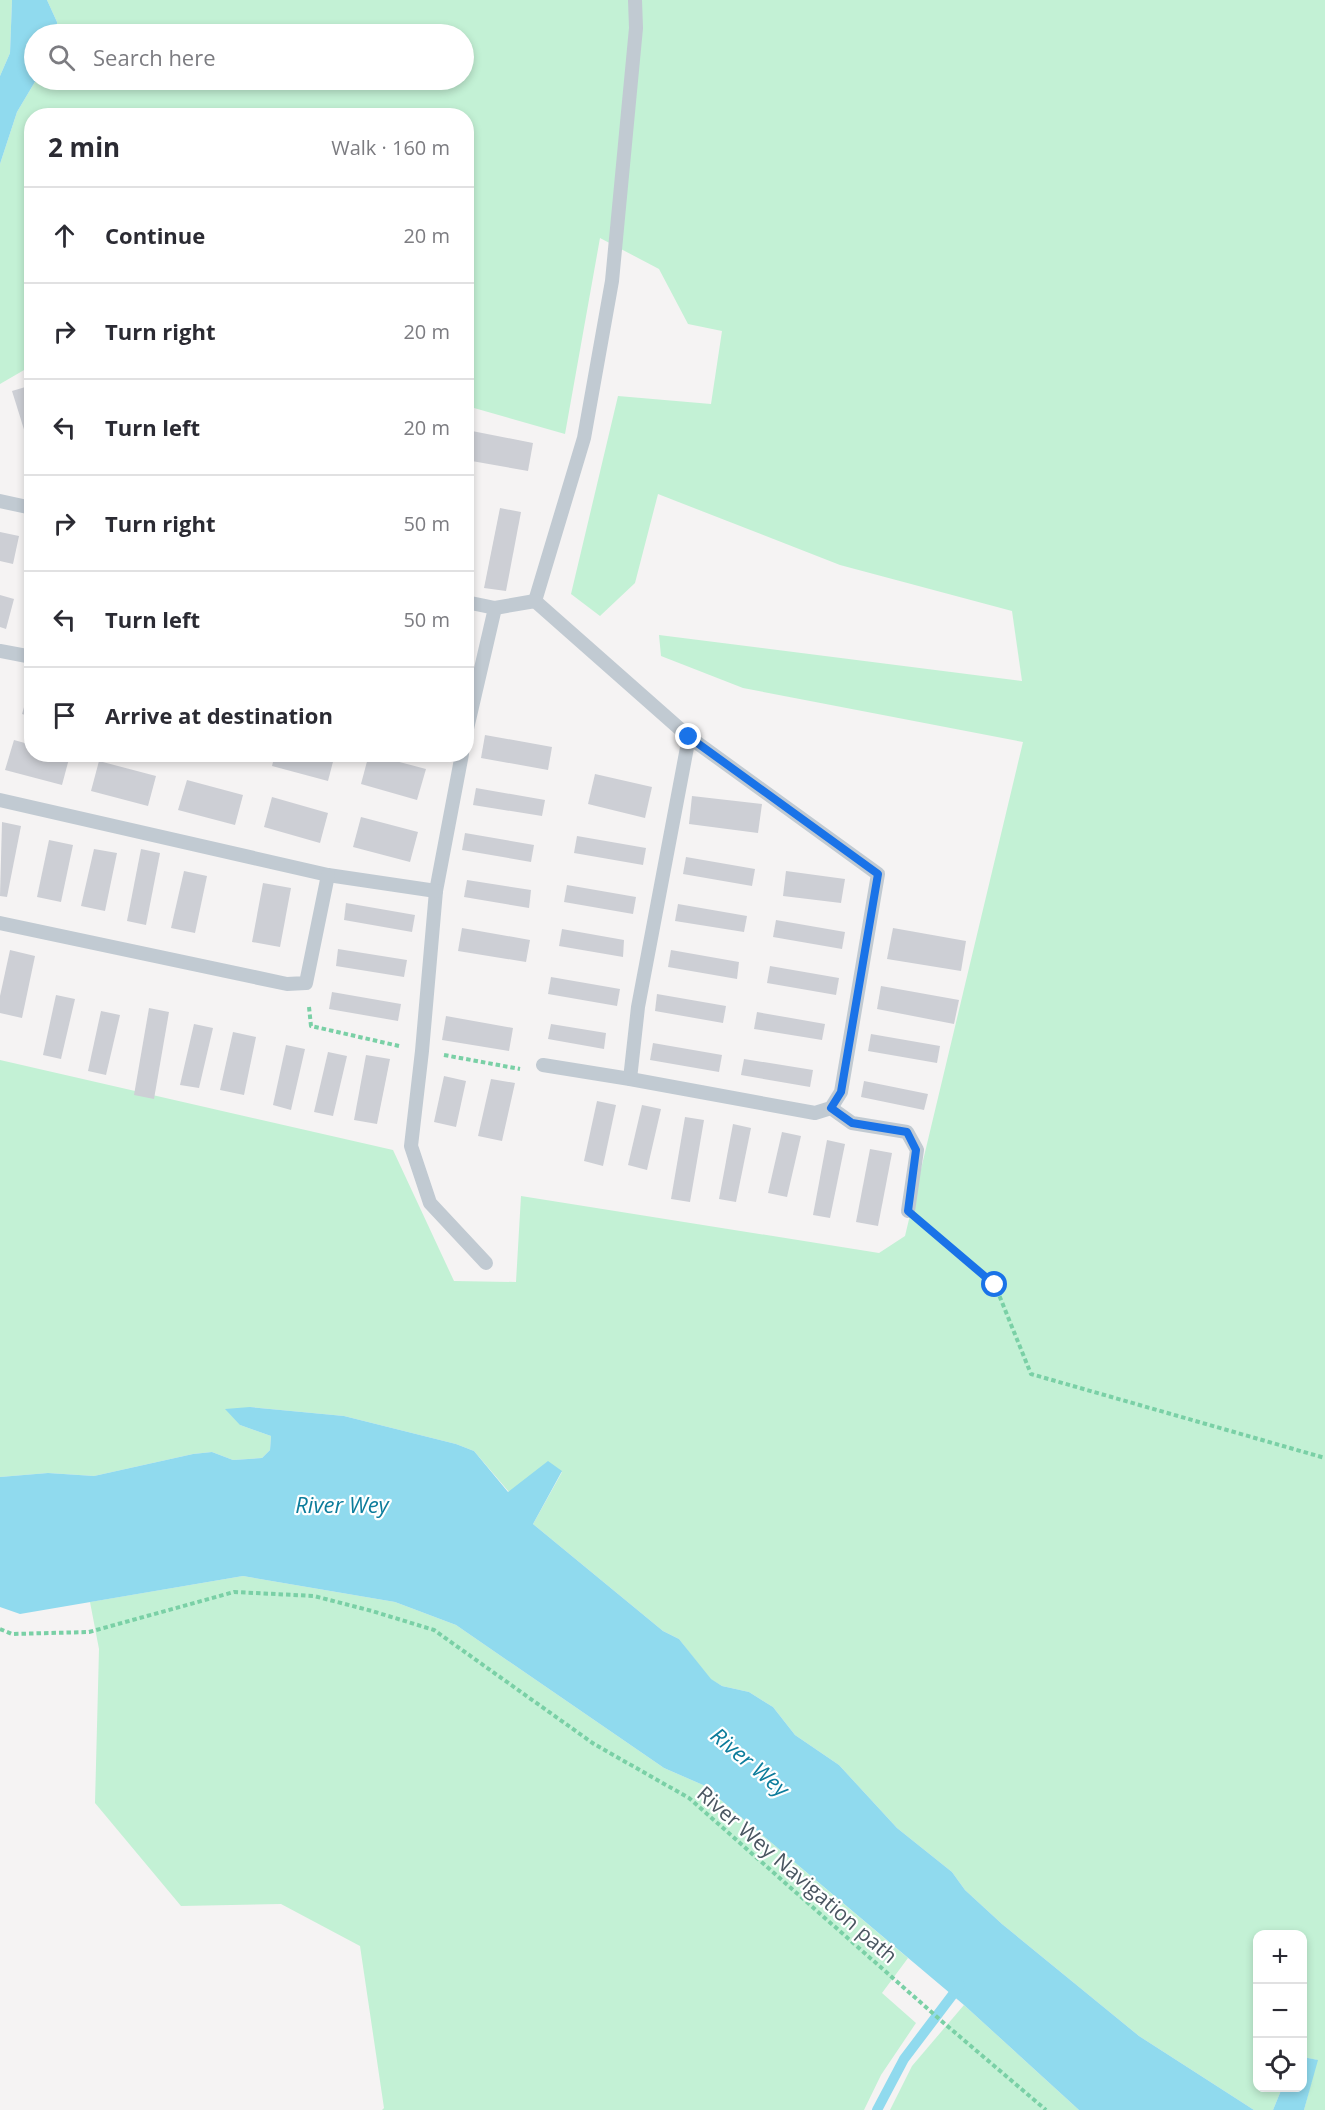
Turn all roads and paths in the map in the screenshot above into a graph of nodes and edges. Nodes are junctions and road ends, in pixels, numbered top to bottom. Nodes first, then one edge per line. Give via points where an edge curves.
1 (635, 0) edge
2 (0, 501) edge
3 (24, 506) edge
4 (535, 601) junction
5 (474, 604) edge
6 (495, 608) junction
7 (0, 651) edge
8 (24, 656) edge
9 (474, 699) edge
10 (689, 737) junction
11 (460, 762) edge
12 (0, 800) edge
13 (328, 875) junction
14 (436, 891) junction
15 (0, 923) edge
16 (306, 982) junction
17 (422, 1051) junction
18 (543, 1065) joint
19 (630, 1079) junction
20 (831, 1108) junction
21 (908, 1211) joint
22 (486, 1263) dead end
23 (1325, 1458) edge
24 (0, 1629) edge
25 (1046, 2110) edge

1 - 4 lane via 636,28 612,281 584,438
2 - 3 lane
4 - 6 lane
4 - 10 lane
5 - 6 lane
6 - 9 lane
7 - 8 lane
10 - 19 lane via 638,1007
10 - 20 lane via 878,874 841,1092
11 - 14 lane
12 - 13 lane
13 - 14 lane
13 - 16 lane
14 - 17 lane
15 - 16 lane via 287,984
16 - 17 path via 311,1026
17 - 18 path via 533,1071
17 - 22 lane via 411,1146 430,1203
18 - 19 lane
19 - 20 lane via 815,1113
20 - 21 lane via 852,1123 907,1132 916,1150
21 - 23 path via 995,1285 1031,1374
24 - 25 path, River Wey Navigation path via 12,1634 89,1632 234,1592 314,1596 434,1630 594,1744 689,1798

